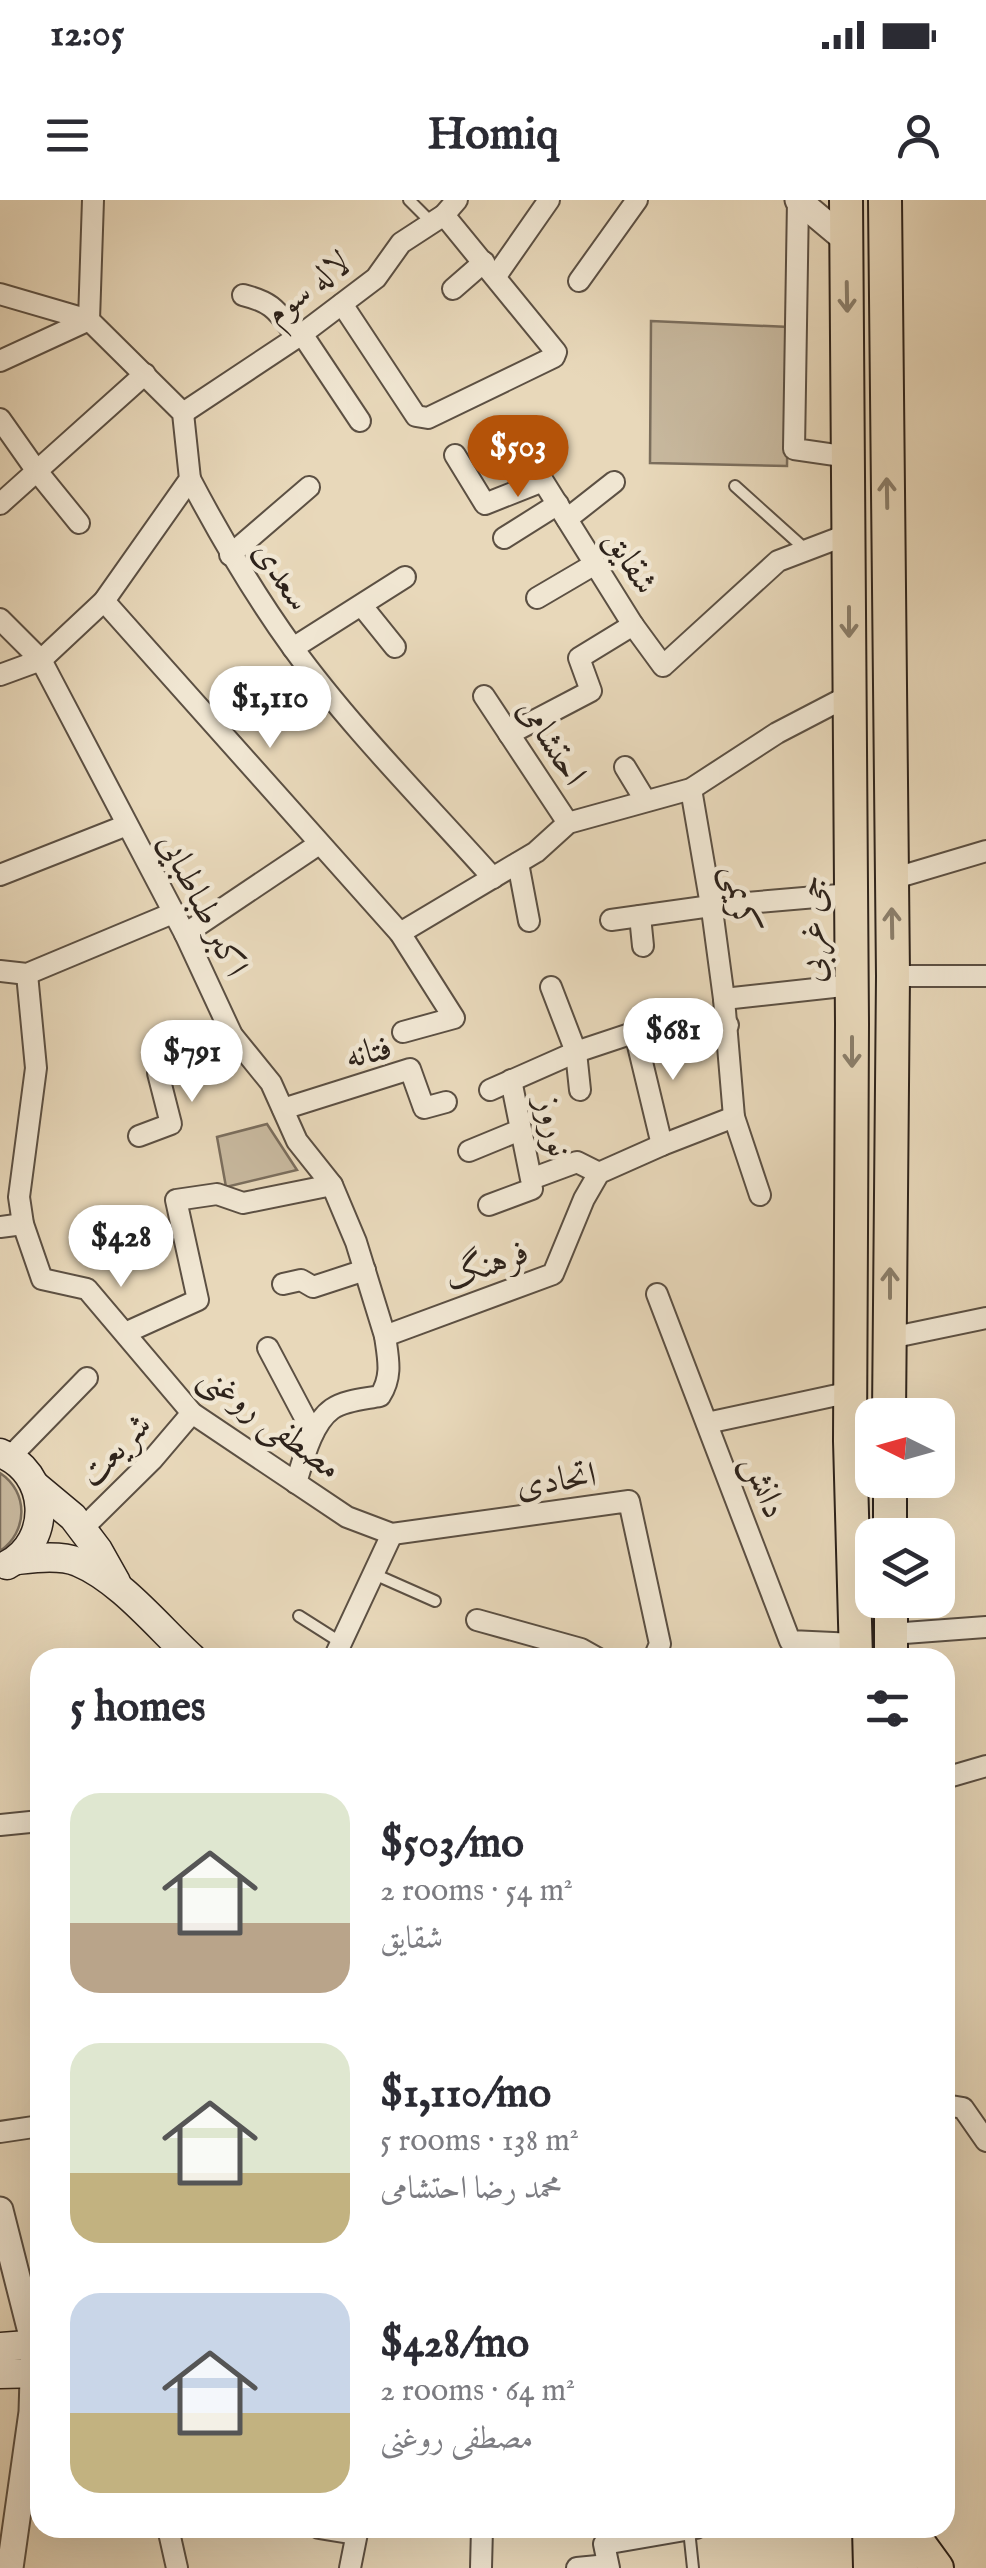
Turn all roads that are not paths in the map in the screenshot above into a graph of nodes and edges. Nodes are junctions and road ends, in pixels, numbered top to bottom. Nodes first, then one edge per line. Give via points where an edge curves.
1 (93, 200) edge
2 (408, 200) edge
3 (549, 200) edge
4 (637, 200) edge
5 (798, 200) edge
6 (846, 200) edge
7 (885, 200) edge
8 (445, 213) edge
9 (847, 241) junction
10 (490, 269) junction
11 (578, 280) dead end
12 (452, 290) dead end
13 (0, 294) edge
14 (242, 295) dead end
15 (342, 304) junction
16 (89, 320) junction
17 (299, 335) junction
18 (0, 361) edge
19 (145, 374) junction
20 (183, 414) junction
21 (0, 418) edge
22 (360, 421) dead end
23 (455, 455) dead end
24 (848, 457) junction
25 (36, 470) junction
26 (190, 479) junction
27 (614, 482) dead end
28 (735, 486) dead end
29 (309, 487) dead end
30 (0, 504) edge
31 (563, 512) junction
32 (79, 522) dead end
33 (849, 534) junction
34 (504, 538) dead end
35 (806, 550) junction
36 (230, 555) junction
37 (596, 564) junction
38 (405, 577) dead end
39 (537, 598) dead end
40 (104, 600) junction
41 (362, 606) junction
42 (0, 619) edge
43 (633, 625) junction
44 (394, 647) dead end
45 (293, 648) junction
46 (41, 660) junction
47 (0, 675) edge
48 (850, 695) junction
49 (484, 696) dead end
50 (509, 734) junction
51 (625, 767) dead end
52 (691, 790) junction
53 (646, 800) junction
54 (568, 823) junction
55 (127, 825) junction
56 (319, 844) junction
57 (986, 851) edge
58 (518, 863) junction
59 (0, 875) edge
60 (493, 878) junction
61 (892, 880) junction
62 (851, 894) junction
63 (712, 906) junction
64 (173, 913) junction
65 (640, 916) junction
66 (610, 920) dead end
67 (529, 921) dead end
68 (400, 933) junction
69 (185, 934) junction
70 (642, 946) dead end
71 (0, 972) edge
72 (27, 974) junction
73 (892, 976) junction
74 (986, 976) edge
75 (852, 985) junction
76 (551, 987) dead end
77 (724, 998) junction
78 (728, 1025) junction
79 (404, 1032) dead end
80 (635, 1033) junction
81 (232, 1035) junction
82 (576, 1052) junction
83 (511, 1080) junction
84 (490, 1090) dead end
85 (580, 1090) dead end
86 (446, 1102) dead end
87 (283, 1109) junction
88 (734, 1117) junction
89 (520, 1130) junction
90 (139, 1136) dead end
91 (662, 1144) junction
92 (469, 1151) dead end
93 (599, 1174) junction
94 (332, 1185) junction
95 (532, 1190) junction
96 (760, 1195) dead end
97 (489, 1205) dead end
98 (23, 1224) junction
99 (0, 1227) edge
100 (365, 1270) junction
101 (283, 1284) dead end
102 (657, 1294) dead end
103 (986, 1318) edge
104 (125, 1334) junction
105 (384, 1336) junction
106 (890, 1338) junction
107 (268, 1348) dead end
108 (86, 1378) dead end
109 (850, 1392) junction
110 (890, 1398) edge
111 (192, 1412) junction
112 (707, 1423) junction
113 (313, 1434) junction
114 (5, 1455) edge
115 (296, 1483) junction
116 (36, 1487) junction
117 (82, 1529) junction
118 (392, 1534) junction
119 (8, 1564) edge
120 (373, 1573) junction
121 (120, 1588) junction
122 (435, 1601) dead end
123 (299, 1616) dead end
124 (891, 1618) edge
125 (477, 1620) dead end
126 (986, 1628) edge
127 (891, 1646) edge
128 (182, 1648) edge
129 (335, 1648) edge
130 (338, 1648) edge
131 (577, 1648) edge
132 (658, 1648) edge
133 (836, 1648) edge
134 (856, 1648) edge
135 (986, 1766) edge
136 (955, 1775) edge
137 (30, 1822) edge
138 (0, 1825) edge
139 (955, 2107) edge
140 (30, 2128) edge
141 (0, 2132) edge
142 (986, 2141) edge
143 (0, 2210) edge
144 (30, 2319) edge
145 (30, 2345) edge
146 (0, 2347) edge
147 (30, 2373) edge
148 (0, 2374) edge
149 (30, 2426) edge
150 (170, 2538) edge
151 (356, 2538) edge
152 (482, 2538) edge
153 (612, 2538) edge
154 (689, 2538) edge
155 (869, 2538) edge
156 (900, 2538) edge
157 (915, 2538) edge
158 (608, 2567) edge
159 (10, 2568) edge
160 (176, 2568) edge
161 (350, 2568) edge
162 (480, 2568) edge
163 (577, 2568) edge
164 (692, 2568) edge
165 (870, 2568) edge
166 (901, 2568) edge
167 (937, 2568) edge

1 - 16 street
2 - 8 lane
3 - 10 street
4 - 11 street
5 - 9 street
5 - 24 street via 794,449
6 - 9 main road, جی غربی
61 -> 7 main road
8 - 10 street
8 - 15 street, لاله سوم via 401,244 376,278
9 -> 24 main road, جی غربی
10 - 12 street
10 - 15 street via 556,355 428,418 416,416
13 - 16 street
14 - 17 street via 273,306
15 - 17 street, لاله سوم
16 - 18 street
16 - 19 street
17 - 20 street, لاله سوم
17 - 22 street
19 - 20 street
19 - 25 street
20 - 26 street
21 - 25 street
23 - 31 street via 485,504 544,481
24 - 33 main road, جی غربی
25 - 30 street
25 - 32 street
26 - 36 street, سعدی
26 - 40 street
27 - 31 street
28 - 35 lane
29 - 36 street
31 - 34 street
31 - 37 street, شقایق
33 - 35 street, شقایق
33 -> 48 main road, جی غربی
35 - 43 street, شقایق via 778,561 663,666
36 - 45 street, سعدی
37 - 39 street
37 - 43 street, شقایق
38 - 41 street
40 - 46 street
40 - 56 street
41 - 44 street
41 - 45 street
42 - 46 street, اکبر طباطبایی
43 - 50 street, شقایق via 579,658 592,691
45 - 60 street, سعدی
46 - 47 street
46 - 55 street, اکبر طباطبایی
48 - 52 street
48 - 62 main road, جی غربی
49 - 50 street, احتشامی
50 - 54 street, احتشامی
51 - 53 street
52 - 53 street
52 - 63 street, کریمی
53 - 54 street
54 - 58 street
55 - 59 street
55 - 64 street, اکبر طباطبایی
56 - 68 street
56 - 69 street
57 - 61 street
58 - 60 street
58 - 67 street
60 - 68 street
73 -> 61 main road
62 - 63 street
62 - 75 main road, جی غربی
63 - 65 street
63 - 77 street, کریمی
64 - 69 street, اکبر طباطبایی
64 - 72 street
65 - 66 street
65 - 70 street
68 - 79 street via 454,1018
69 - 81 street, اکبر طباطبایی
71 - 72 street
72 - 98 street, مصطفی روغنی via 36,1068 19,1197
73 - 74 street
106 -> 73 main road
75 - 77 street
75 -> 109 main road, جی غربی
76 - 82 street
77 - 78 street, کریمی
78 - 80 street, نوروز via 664,1024
78 - 88 street, کریمی
80 - 82 street, نوروز
80 - 91 street
81 - 87 street, اکبر طباطبایی
81 - 90 street via 158,1073 171,1124
82 - 83 street, نوروز
82 - 85 street
83 - 84 street, نوروز
83 - 89 street, نوروز
86 - 87 street, فتانه via 424,1108 410,1069
87 - 94 street, اکبر طباطبایی via 297,1141
88 - 91 street
88 - 96 street, کریمی
89 - 92 street
89 - 95 street, نوروز
91 - 93 street
93 - 95 street, نوروز via 577,1162
93 - 105 street, فرهنگ via 554,1274
94 - 100 street, اکبر طباطبایی
94 - 104 street via 243,1203 217,1194 176,1200 198,1300
95 - 97 street
98 - 99 street
98 - 104 street, مصطفی روغنی via 42,1279 88,1289
100 - 101 street via 313,1287 302,1280
100 - 105 street, اکبر طباطبایی
102 - 112 street, دانش
103 - 106 street
104 - 111 street, مصطفی روغنی
105 - 113 street via 390,1365 380,1396 331,1410
106 - 110 main road
107 - 113 street
108 - 114 street
109 - 112 street
109 - 134 main road, جی غربی
111 - 115 street, مصطفی روغنی
111 - 117 street, شریعت
112 - 133 street, دانش via 790,1641
113 - 115 street
114 - 116 main road
115 - 118 street, مصطفی روغنی via 347,1517
116 - 117 main road
116 - 119 main road via 39,1527
117 - 121 main road
118 - 120 street
118 - 132 street, اتحادی via 628,1501
119 - 121 main road via 77,1562
120 - 122 lane
120 - 130 street
121 - 128 main road
123 - 129 lane
124 - 127 main road
125 - 131 street
126 - 127 street
135 - 136 street
137 - 138 street
139 - 142 street via 963,2108
140 - 141 street
143 - 144 street
145 - 146 main road
147 - 148 main road
149 - 159 street
150 - 160 street
151 - 161 street
152 - 162 street
153 - 158 street via 604,2544
154 - 164 lane
155 - 165 main road
156 - 166 main road
157 - 167 main road
158 - 163 street

